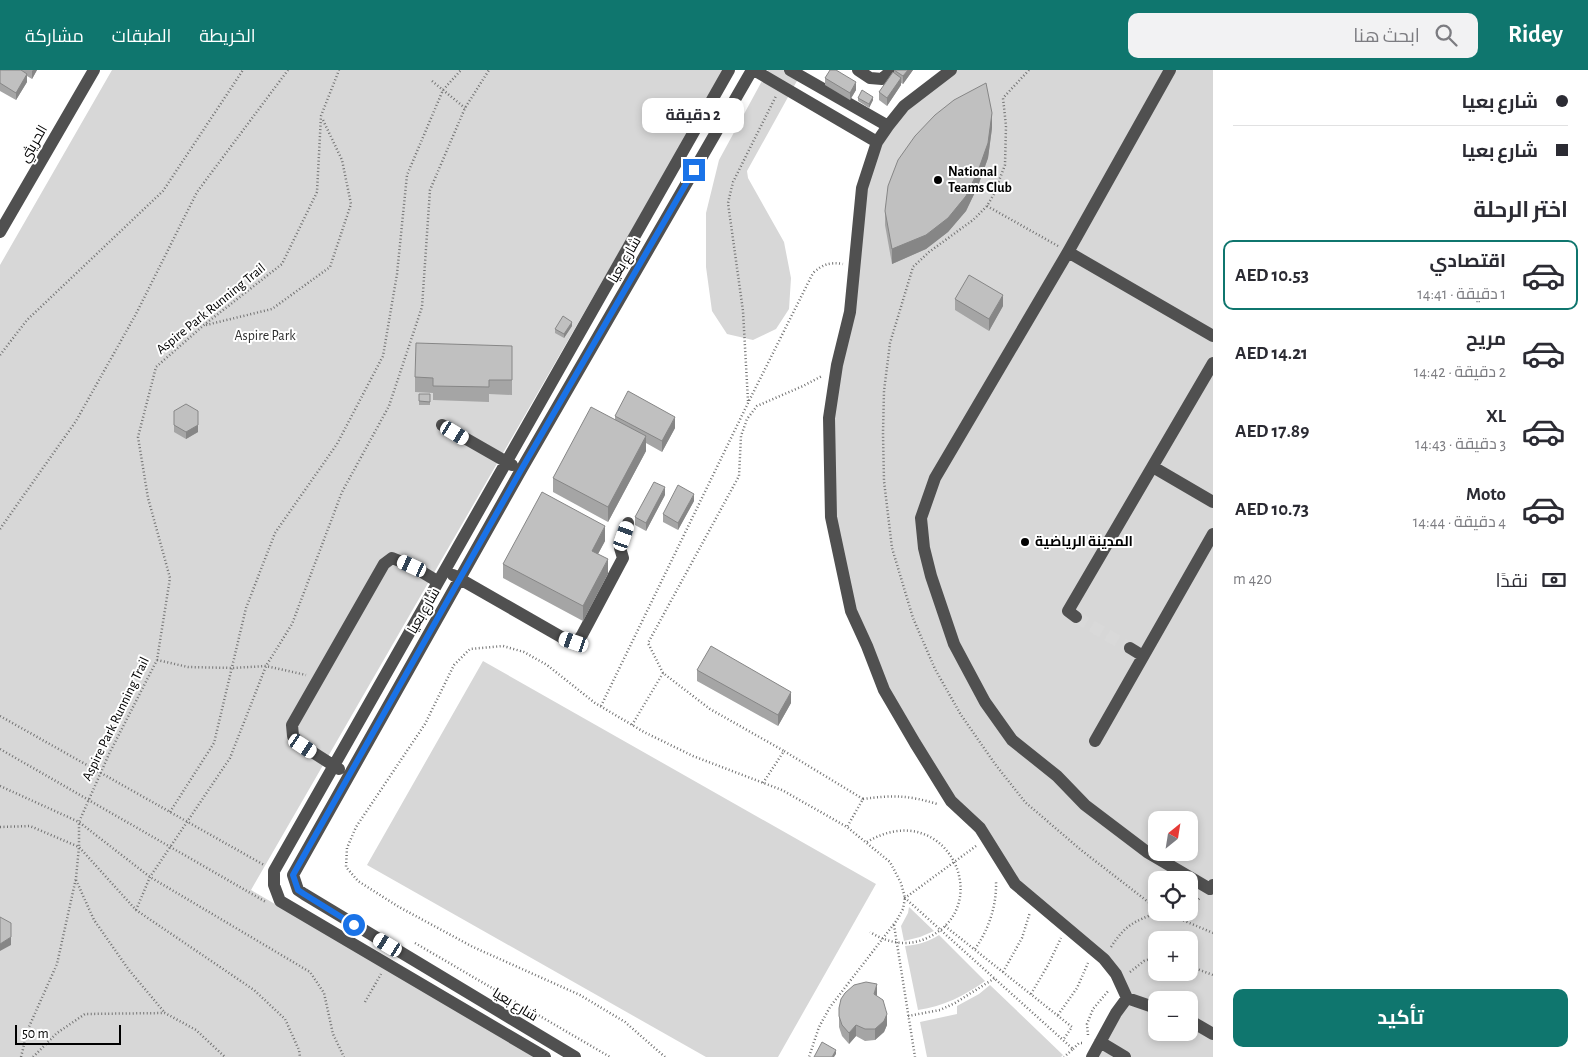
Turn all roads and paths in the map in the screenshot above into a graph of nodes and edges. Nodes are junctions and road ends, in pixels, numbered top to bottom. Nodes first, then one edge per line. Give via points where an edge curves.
1 (94, 70) edge
2 (243, 70) edge
3 (288, 70) edge
4 (339, 70) edge
5 (461, 70) edge
6 (488, 70) edge
7 (729, 70) edge
8 (753, 70) edge
9 (790, 70) edge
10 (858, 70) edge
11 (892, 70) edge
12 (950, 70) edge
13 (1029, 70) edge
14 (1170, 70) edge
15 (432, 81) dead end
16 (782, 85) junction
17 (443, 90) junction
18 (465, 108) junction
19 (321, 116) junction
20 (888, 126) junction
21 (877, 142) junction
22 (987, 206) junction
23 (0, 232) edge
24 (1068, 252) junction
25 (853, 265) junction
26 (204, 325) junction
27 (1213, 336) edge
28 (0, 355) edge
29 (1213, 363) edge
30 (837, 366) junction
31 (748, 403) junction
32 (442, 425) dead end
33 (505, 461) junction
34 (1153, 467) junction
35 (521, 470) junction
36 (1213, 502) edge
37 (628, 523) dead end
38 (0, 529) edge
39 (1213, 534) edge
40 (444, 570) junction
41 (460, 578) junction
42 (437, 581) junction
43 (1076, 617) dead end
44 (1130, 648) tunnel mouth
45 (1143, 656) junction
46 (157, 660) junction
47 (266, 666) junction
48 (233, 668) junction
49 (663, 673) junction
50 (317, 682) junction
51 (601, 706) junction
52 (0, 716) edge
53 (632, 725) junction
54 (1095, 741) dead end
55 (0, 749) edge
56 (784, 750) junction
57 (333, 766) junction
58 (101, 773) junction
59 (348, 775) junction
60 (763, 784) junction
61 (0, 786) edge
62 (863, 799) junction
63 (89, 800) junction
64 (941, 805) dead end
65 (170, 812) junction
66 (78, 822) junction
67 (187, 822) junction
68 (0, 827) edge
69 (847, 827) junction
70 (986, 838) junction
71 (866, 842) junction
72 (79, 847) junction
73 (170, 847) junction
74 (954, 861) junction
75 (274, 871) junction
76 (150, 877) junction
77 (996, 877) dead end
78 (76, 878) junction
79 (1213, 884) edge
80 (905, 898) junction
81 (1033, 899) junction
82 (280, 901) junction
83 (1148, 902) edge
84 (136, 910) junction
85 (1148, 916) edge
86 (1185, 921) edge
87 (894, 924) junction
88 (946, 926) junction
89 (1064, 926) junction
90 (942, 930) junction
91 (870, 932) dead end
92 (1213, 933) edge
93 (882, 940) junction
94 (412, 942) dead end
95 (897, 943) junction
96 (975, 950) junction
97 (1093, 950) junction
98 (1104, 959) junction
99 (387, 964) junction
100 (1198, 969) edge
101 (1003, 972) junction
102 (1213, 975) edge
103 (995, 978) junction
104 (1031, 994) junction
105 (1127, 998) junction
106 (364, 1002) dead end
107 (1148, 1005) edge
108 (165, 1013) junction
109 (908, 1016) junction
110 (1058, 1016) junction
111 (1198, 1025) edge
112 (1213, 1034) edge
113 (1063, 1040) junction
114 (1100, 1042) junction
115 (1084, 1043) dead end
116 (1073, 1049) junction
117 (21, 1057) edge
118 (34, 1057) edge
119 (225, 1057) edge
120 (300, 1057) edge
121 (344, 1057) edge
122 (546, 1057) edge
123 (575, 1057) edge
124 (610, 1057) edge
125 (665, 1057) edge
126 (809, 1057) edge
127 (915, 1057) edge
128 (1064, 1057) edge
129 (1092, 1057) edge
130 (1125, 1057) edge

1 - 23 street, الحريثي
2 - 28 path via 163,191 27,320
3 - 38 path via 197,192 136,314 76,422
4 - 19 path, Aspire Park Running Trail
5 - 17 path
6 - 18 path
7 - 33 street, شارع بعيا
8 - 16 street
8 - 35 street, شارع بعيا
9 - 20 street
10 - 11 street via 870,78 882,79
12 - 20 street via 904,106
13 - 22 path via 1003,98 1005,165
14 - 24 street
15 - 17 path
16 - 21 street
16 - 31 path via 732,182 729,194 743,311
17 - 18 path
17 - 48 path via 407,174 398,274 383,356 337,444 275,532 246,608
18 - 47 path via 430,190 422,307 389,406 342,492 292,624
19 - 26 path, Aspire Park Running Trail via 317,192 282,264
19 - 26 path via 342,160 351,204 330,267 272,309
20 - 21 street
21 - 25 street via 862,188
22 - 24 path
22 - 83 path via 912,268 900,305 890,343 882,433 892,548 913,618 935,669 960,715 995,764 1025,802 1080,850
24 - 27 street
24 - 79 street via 935,478 921,518 928,567 954,644 985,702 1012,740 1057,776 1085,805 1147,852 1210,889
25 - 30 street via 850,312
25 - 31 path via 832,262 813,272
26 - 46 path, Aspire Park Running Trail via 156,367 138,437 148,498 170,578
29 - 34 street
30 - 49 path via 803,386 757,406 747,419 740,436 739,476 648,644
30 - 70 street via 829,418 832,517 851,611 884,690 952,801
31 - 51 path
32 - 33 street
33 - 35 street
33 - 40 street, شارع بعيا
34 - 36 street
34 - 43 street via 1068,611
35 - 41 street, شارع بعيا
37 - 41 street via 620,548 623,558 582,634 574,642
39 - 45 street
40 - 41 street
40 - 42 street, شارع بعيا
41 - 59 street, شارع بعيا
42 - 50 street via 400,560 392,558 384,564
42 - 57 street, شارع بعيا
44 - 45 street
45 - 54 street
46 - 48 path via 188,667
46 - 58 path, Aspire Park Running Trail
47 - 48 path
47 - 50 path via 302,673
47 - 67 path via 230,758
48 - 65 path via 214,743
49 - 53 path
49 - 56 path via 710,709
50 - 57 street via 292,725 293,736
51 - 53 path
51 - 125 path via 548,665 524,652 503,646 470,649 454,665 425,724 356,826 347,848 346,867 358,881 399,907 473,947 580,995 625,1022
52 - 58 path
53 - 60 path via 692,756
55 - 63 path
56 - 60 path
56 - 62 path
57 - 59 street
57 - 75 street, شارع بعيا
58 - 63 path, Aspire Park Running Trail
58 - 65 path
59 - 123 street, شارع بعيا via 293,875 298,890
60 - 69 path via 782,790
61 - 66 path
62 - 64 path via 901,796
62 - 69 path
63 - 66 path, Aspire Park Running Trail
63 - 73 path
65 - 67 path
66 - 72 path, Aspire Park Running Trail
66 - 76 path
67 - 73 path
67 - 75 path
68 - 72 path via 30,826
69 - 71 path
70 - 74 path
70 - 81 street via 1015,884
71 - 74 path via 893,830 922,833 946,849
71 - 80 path via 890,862
72 - 78 path, Aspire Park Running Trail
72 - 84 path
73 - 76 path
73 - 82 path via 272,906
74 - 80 path
74 - 88 path via 960,875 961,890 958,905
75 - 82 street via 274,885
76 - 84 path
76 - 121 path via 310,972 324,993 334,1034
77 - 96 path via 993,912
78 - 108 path, Aspire Park Running Trail via 94,920 129,970
78 - 117 path, Aspire Park Running Trail via 57,964 28,1029
80 - 87 path
80 - 90 path
81 - 89 street
81 - 101 path via 1022,938
82 - 99 street
84 - 120 path via 254,990 285,1019
85 - 98 path via 1131,923 1118,936
86 - 92 path
87 - 93 path
87 - 95 path
88 - 90 path
88 - 96 path
89 - 97 street
89 - 104 path via 1048,965
90 - 95 path via 920,942
90 - 103 path
91 - 93 path
93 - 95 path
93 - 126 path via 830,1007
94 - 124 path
95 - 109 path
96 - 101 path
97 - 98 street
97 - 110 path via 1077,988
98 - 105 street via 1116,974
99 - 106 path
99 - 122 street
100 - 102 path
101 - 104 path
103 - 109 path via 940,1010
103 - 113 path
104 - 110 path
105 - 107 street
105 - 114 street
108 - 118 path via 86,1014 57,1033
108 - 119 path via 196,1030
109 - 127 path
110 - 113 path via 1072,1027
111 - 112 street
113 - 116 path
114 - 129 street
114 - 130 street
115 - 116 path
116 - 128 path

